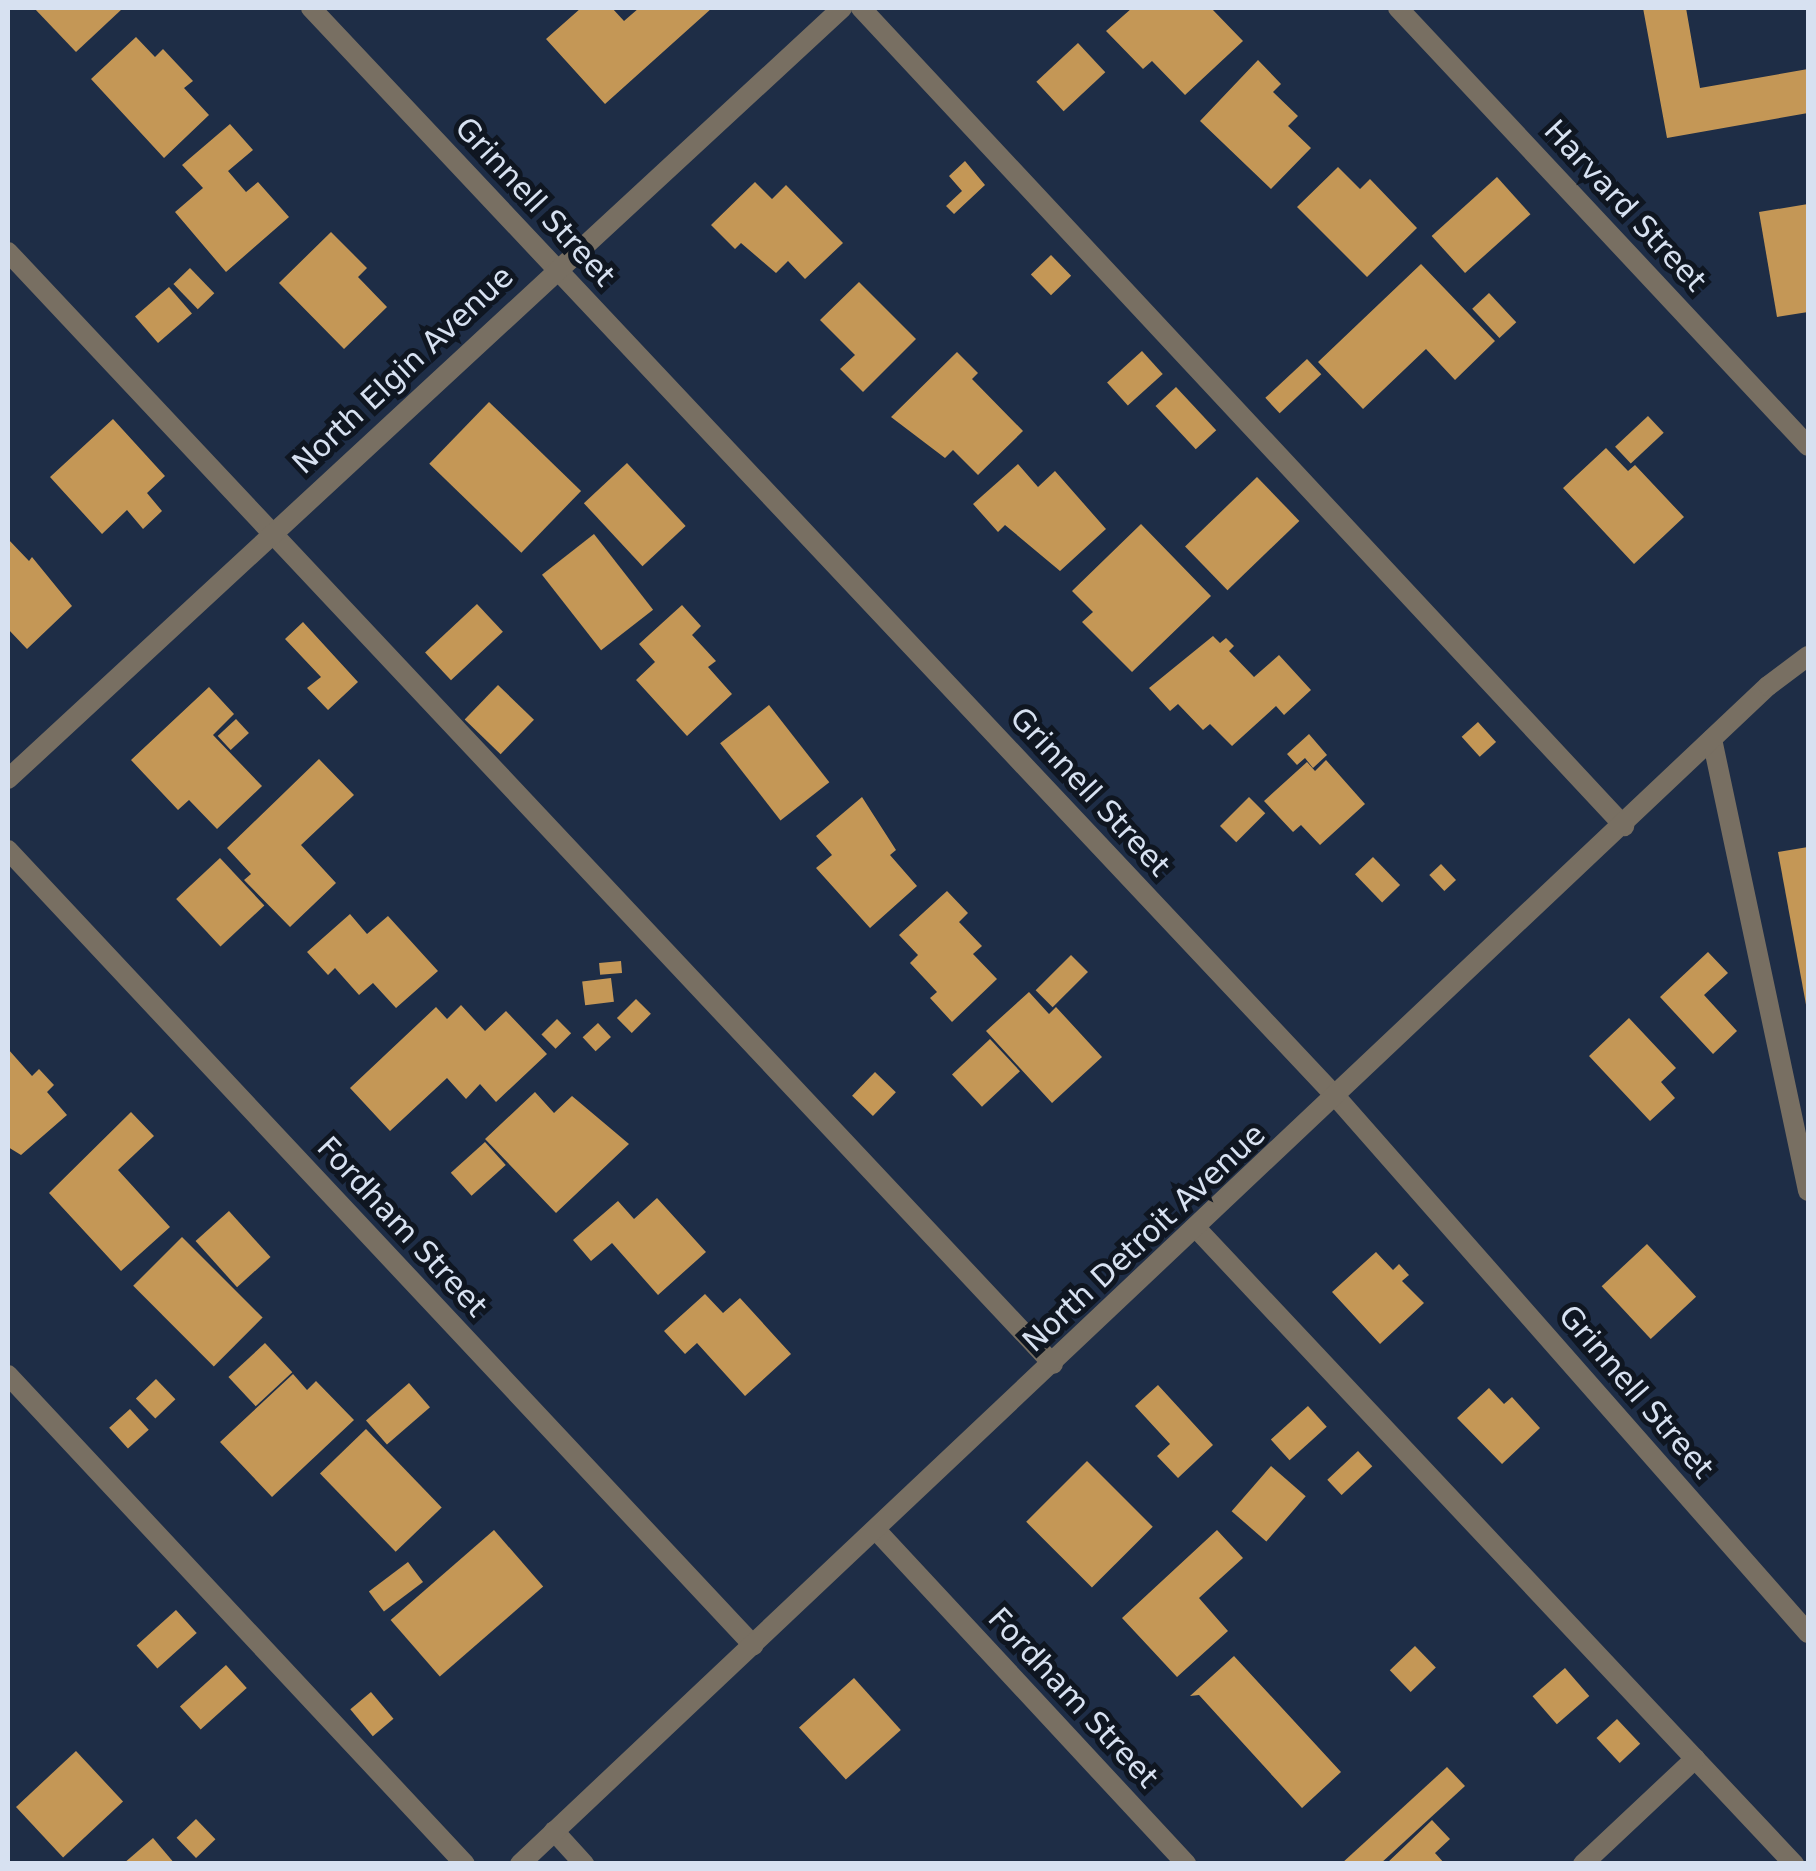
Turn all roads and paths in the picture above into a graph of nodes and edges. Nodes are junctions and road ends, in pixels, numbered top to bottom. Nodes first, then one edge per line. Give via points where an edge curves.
1 (311, 8) edge
2 (842, 8) edge
3 (861, 8) edge
4 (1398, 8) edge
5 (8, 252) edge
6 (556, 268) junction
7 (1808, 446) edge
8 (272, 533) junction
9 (1808, 656) edge
10 (1712, 739) junction
11 (8, 779) edge
12 (1624, 826) junction
13 (8, 850) edge
14 (1337, 1098) junction
15 (1808, 1191) edge
16 (1196, 1229) junction
17 (1053, 1364) junction
18 (8, 1375) edge
19 (876, 1530) junction
20 (1808, 1632) edge
21 (754, 1646) junction
22 (1695, 1759) junction
23 (554, 1832) junction
24 (465, 1864) edge
25 (520, 1864) edge
26 (584, 1864) edge
27 (1186, 1864) edge
28 (1583, 1864) edge
29 (1794, 1864) edge

1 - 6 street, Grinnell Street
2 - 6 street, North Elgin Avenue
3 - 12 street
4 - 7 street, Harvard Street
5 - 8 street
6 - 8 street, North Elgin Avenue
6 - 14 street, Grinnell Street
8 - 11 street, North Elgin Avenue
8 - 17 street
9 - 10 street, North Detroit Avenue
10 - 12 street, North Detroit Avenue
10 - 15 street
12 - 14 street, North Detroit Avenue
13 - 21 street, Fordham Street
14 - 16 street, North Detroit Avenue
14 - 20 street, Grinnell Street
16 - 17 street, North Detroit Avenue
16 - 22 street
17 - 19 street, North Detroit Avenue
18 - 24 street
19 - 21 street, North Detroit Avenue
19 - 27 street, Fordham Street
21 - 23 street, North Detroit Avenue
22 - 28 street
22 - 29 street
23 - 25 street, North Detroit Avenue
23 - 26 street

